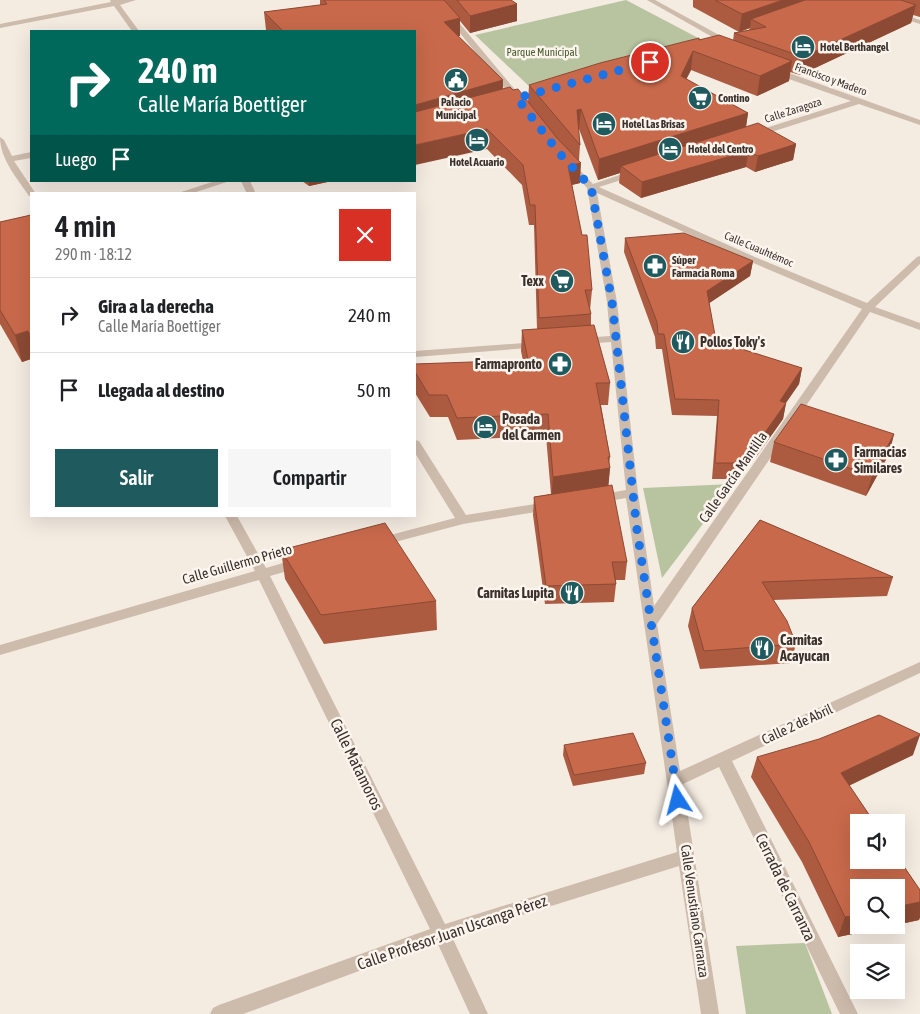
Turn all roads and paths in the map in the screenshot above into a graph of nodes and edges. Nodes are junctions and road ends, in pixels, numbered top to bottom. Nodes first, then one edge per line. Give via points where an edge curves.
1 (133, 0) edge
2 (436, 0) edge
3 (650, 0) edge
4 (114, 2) edge
5 (892, 12) edge
6 (920, 22) edge
7 (0, 26) edge
8 (135, 30) edge
9 (735, 38) dead end
10 (726, 41) junction
11 (713, 45) edge
12 (770, 69) edge
13 (519, 100) edge
14 (860, 101) junction
15 (920, 123) edge
16 (748, 137) edge
17 (0, 140) edge
18 (560, 154) edge
19 (30, 155) edge
20 (9, 159) junction
21 (647, 169) edge
22 (222, 182) edge
23 (591, 187) junction
24 (31, 192) edge
25 (186, 192) edge
26 (920, 259) edge
27 (868, 308) junction
28 (920, 327) edge
29 (616, 339) junction
30 (568, 342) edge
31 (549, 344) edge
32 (416, 354) edge
33 (416, 446) edge
34 (632, 493) junction
35 (585, 501) edge
36 (557, 505) edge
37 (232, 517) edge
38 (463, 520) junction
39 (367, 546) edge
40 (310, 561) edge
41 (262, 573) junction
42 (650, 623) junction
43 (0, 650) edge
44 (920, 667) edge
45 (723, 759) junction
46 (674, 781) junction
47 (687, 856) junction
48 (441, 933) junction
49 (220, 1014) edge
50 (479, 1014) edge
51 (710, 1014) edge
52 (849, 1014) edge

1 - 4 street
2 - 13 street
3 - 10 street
4 - 7 street
4 - 8 street
5 - 6 street
9 - 10 street
10 - 11 street
12 - 14 street, Francisco y Madero
14 - 15 street, Francisco y Madero
14 - 16 street, Calle Zaragoza
17 - 20 street
18 - 23 street
19 - 20 street
20 - 24 street
21 - 23 street
22 - 25 street
23 - 27 street, Calle Cuauhtémoc via 715,244
23 - 29 street, Calle Venustiano Carranza
26 - 27 street, Calle García Mantilla
27 - 28 street, Calle Cuauhtémoc
27 - 42 street, Calle García Mantilla
29 - 30 street
29 - 34 street, Calle Venustiano Carranza
31 - 32 street
33 - 38 street
34 - 35 street
34 - 42 street, Calle Venustiano Carranza
36 - 38 street
37 - 41 street, Calle Matamoros
38 - 39 street
40 - 41 street, Calle Guillermo Prieto
41 - 43 street, Calle Guillermo Prieto
41 - 48 street, Calle Matamoros
42 - 46 street, Calle Venustiano Carranza
44 - 45 street, Calle 2 de Abril
45 - 46 street, Calle 2 de Abril
45 - 52 street, Cerrada de Carranza
46 - 47 street, Calle Venustiano Carranza
47 - 48 street, Calle Profesor Juan Uscanga Pérez
47 - 51 street, Calle Venustiano Carranza
48 - 49 street, Calle Profesor Juan Uscanga Pérez
48 - 50 street, Calle Matamoros

